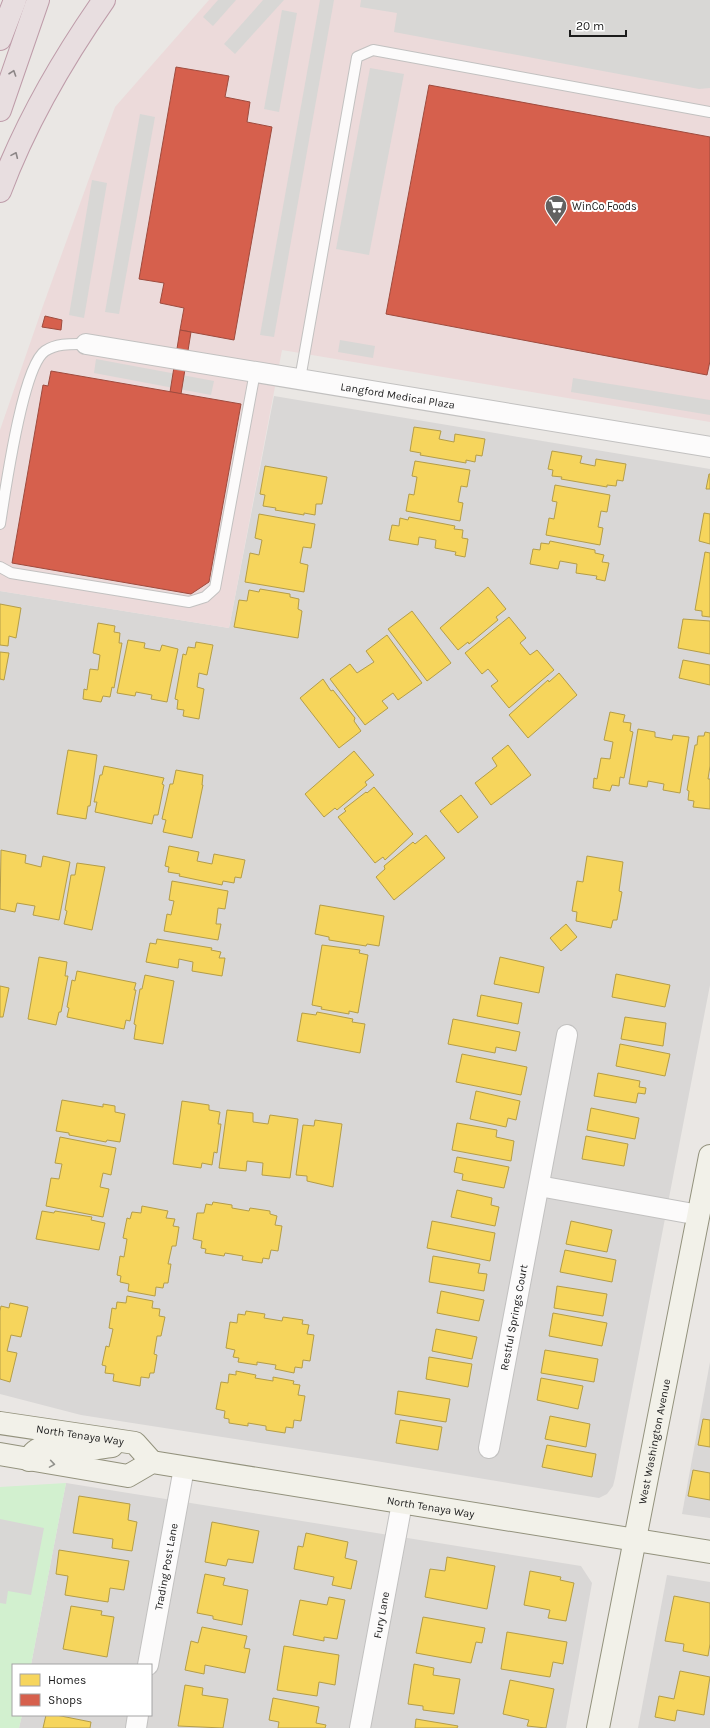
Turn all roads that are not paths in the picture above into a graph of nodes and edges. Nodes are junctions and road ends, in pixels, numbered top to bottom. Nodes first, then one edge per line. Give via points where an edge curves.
1 (16, 0) edge
2 (38, 0) edge
3 (104, 0) edge
4 (0, 39) edge
5 (0, 110) edge
6 (710, 112) edge
7 (0, 191) edge
8 (86, 344) joint
9 (255, 372) junction
10 (300, 379) junction
11 (710, 446) edge
12 (0, 524) edge
13 (0, 567) edge
14 (567, 1035) dead end
15 (710, 1156) edge
16 (539, 1186) junction
17 (699, 1215) junction
18 (0, 1423) edge
19 (32, 1427) junction
20 (0, 1438) edge
21 (135, 1443) junction
22 (489, 1448) dead end
23 (0, 1454) edge
24 (29, 1460) junction
25 (152, 1462) junction
26 (184, 1468) junction
27 (402, 1503) junction
28 (633, 1540) junction
29 (710, 1552) edge
30 (148, 1664) edge
31 (138, 1716) edge
32 (136, 1728) edge
33 (360, 1728) edge
34 (598, 1728) edge

1 - 4 highway
5 -> 2 highway
7 -> 3 highway via 40,100
6 - 10 lane via 373,50 357,57
8 - 9 street, Langford Medical Plaza
8 - 12 lane via 62,344 44,351 32,371 17,422
9 - 10 street, Langford Medical Plaza
9 - 13 lane via 215,588 205,597 189,602 11,573
10 - 11 street, Langford Medical Plaza
14 - 16 street, Restful Springs Court
15 - 17 main road, West Washington Avenue
16 - 17 street
16 - 22 street, Restful Springs Court
17 - 28 main road, West Washington Avenue
18 - 19 main road, North Tenaya Way
19 - 20 main road via 30,1435 24,1439
19 - 21 main road, North Tenaya Way
21 - 24 main road via 80,1450 51,1446 32,1452
21 - 25 main road, North Tenaya Way
23 - 24 main road
24 -> 25 main road via 128,1476
25 - 26 main road, North Tenaya Way
26 - 27 main road, North Tenaya Way
26 - 30 street, Trading Post Lane
27 - 28 main road, North Tenaya Way
27 - 33 street, Fury Lane
28 - 29 main road, North Tenaya Way
28 - 34 main road, West Washington Avenue
31 - 32 street

